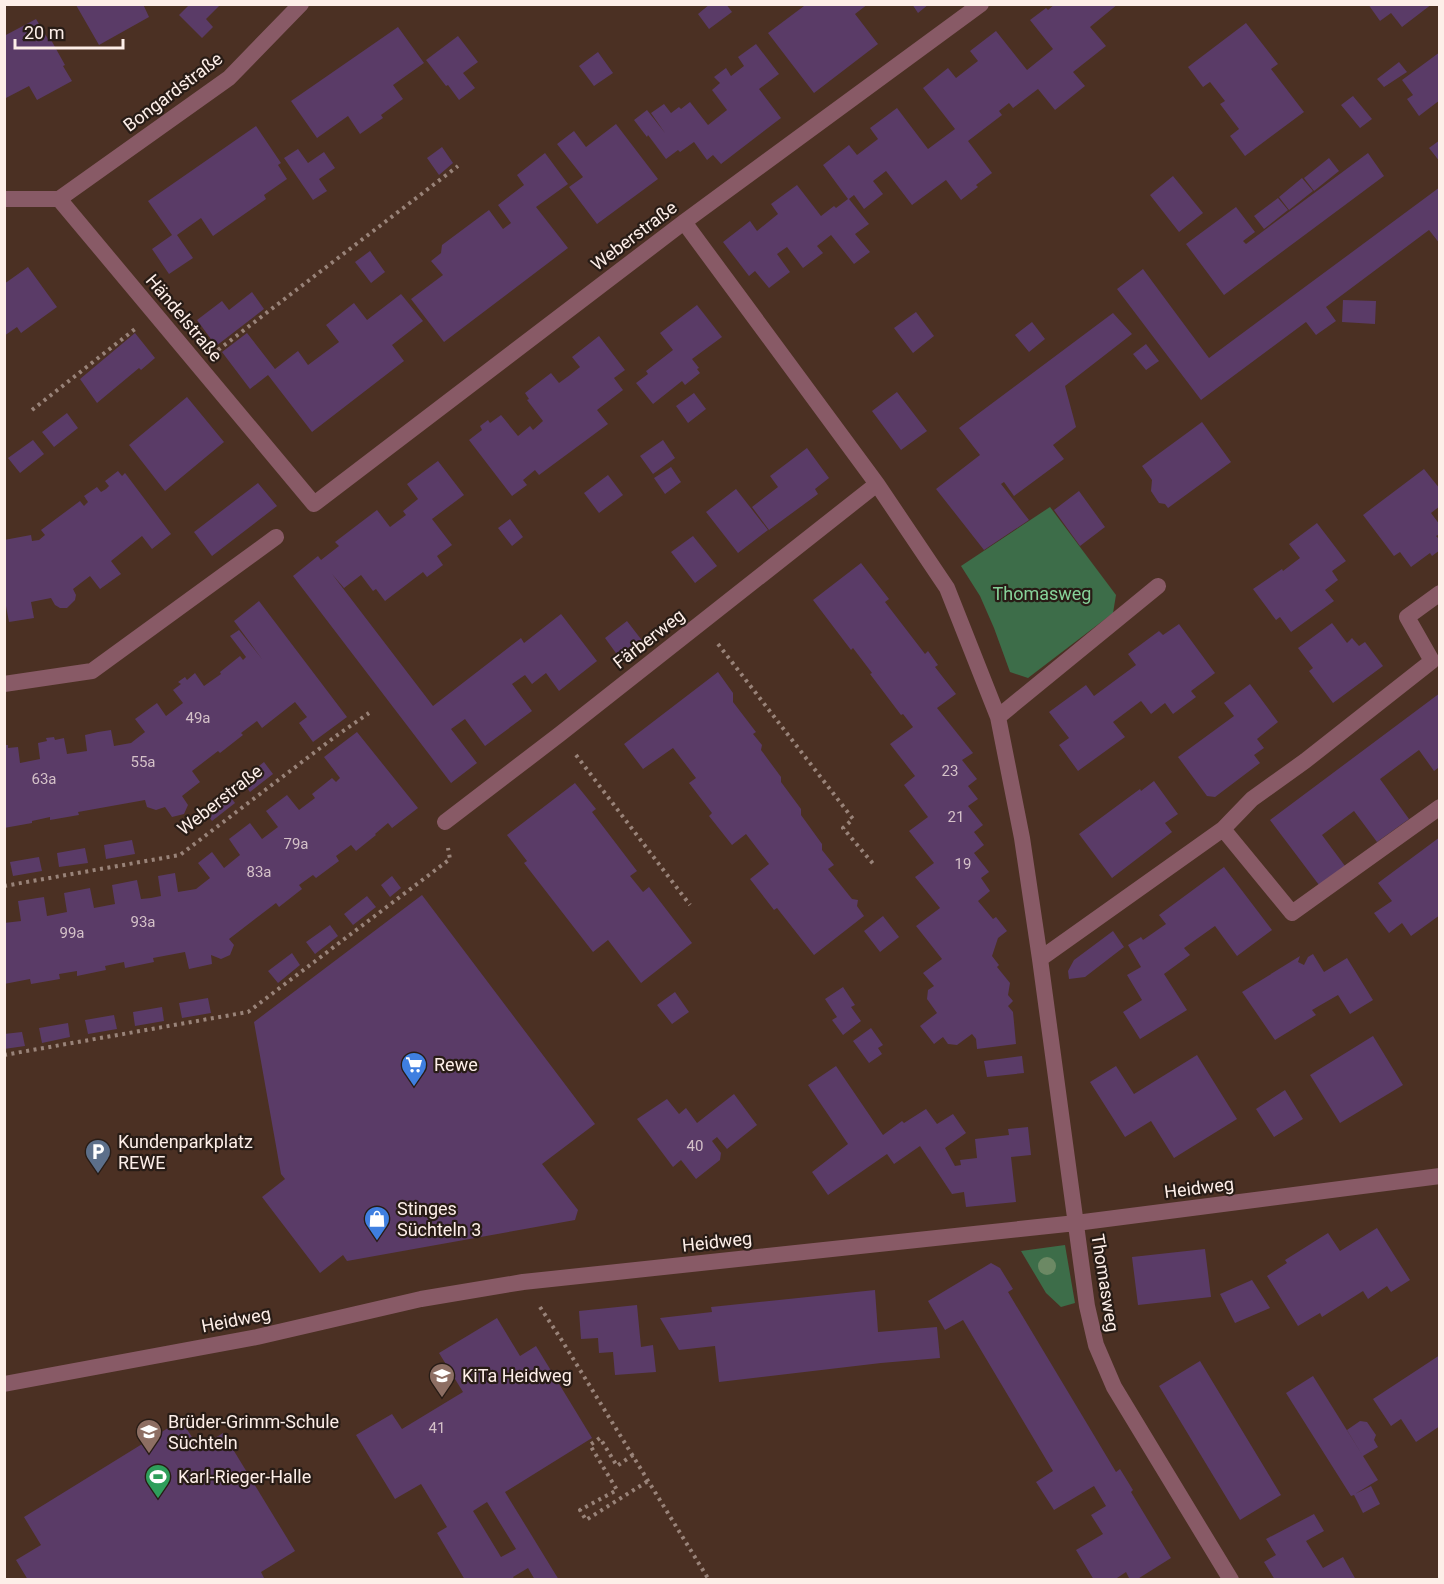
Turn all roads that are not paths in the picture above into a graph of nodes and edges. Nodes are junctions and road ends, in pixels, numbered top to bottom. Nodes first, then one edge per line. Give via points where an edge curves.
1 (301, 4) edge
2 (981, 4) edge
3 (4, 199) edge
4 (59, 200) junction
5 (684, 222) junction
6 (876, 484) junction
7 (314, 504) joint
8 (276, 537) dead end
9 (1158, 586) dead end
10 (1440, 593) edge
11 (4, 684) edge
12 (998, 717) junction
13 (1440, 807) edge
14 (444, 822) road end
15 (1223, 829) junction
16 (1040, 959) junction
17 (1440, 1176) edge
18 (1076, 1224) junction
19 (4, 1384) edge
20 (1231, 1580) edge

1 - 4 street, Bongardstraße via 229,78
2 - 5 street, Weberstraße
3 - 4 street
4 - 7 street, Händelstraße
5 - 6 street, Thomasweg
5 - 7 street, Weberstraße
6 - 12 street, Thomasweg via 947,588
6 - 14 street, Färberweg
8 - 11 street via 92,671
9 - 12 street
10 - 15 street via 1407,617 1432,661 1252,799
12 - 16 street, Thomasweg
13 - 15 street via 1292,913
15 - 16 street
16 - 18 street, Thomasweg
17 - 18 street, Heidweg
18 - 19 street, Heidweg via 522,1282
18 - 20 street, Thomasweg via 1096,1346 1114,1387

